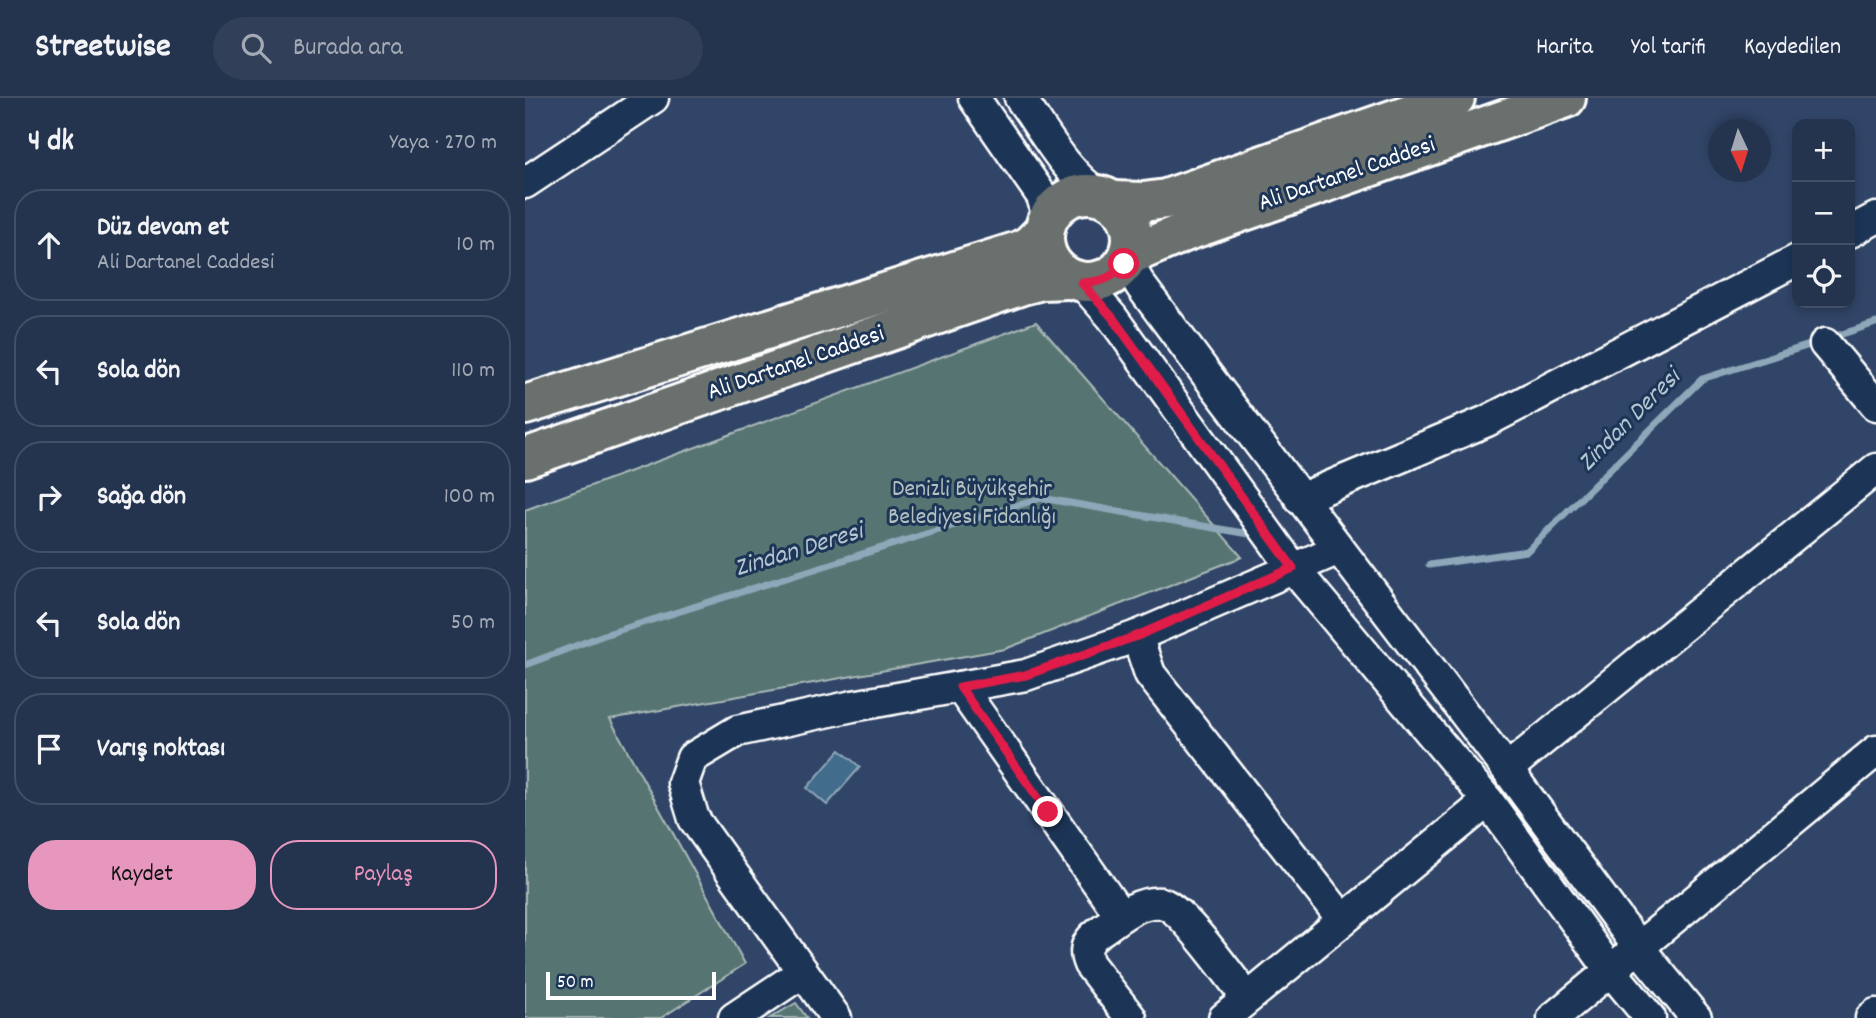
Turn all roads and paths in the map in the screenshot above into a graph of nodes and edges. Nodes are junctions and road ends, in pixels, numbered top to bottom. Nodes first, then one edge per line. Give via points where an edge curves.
1 (653, 98) edge
2 (974, 98) edge
3 (1020, 98) edge
4 (1455, 98) edge
5 (1566, 98) edge
6 (525, 183) edge
7 (1106, 198) junction
8 (1876, 219) edge
9 (1046, 224) junction
10 (1855, 230) edge
11 (1128, 258) junction
12 (1792, 263) edge
13 (1075, 281) junction
14 (1825, 344) dead end
15 (525, 405) edge
16 (1876, 405) edge
17 (525, 458) edge
18 (1876, 469) edge
19 (1300, 499) junction
20 (1339, 549) junction
21 (1293, 568) junction
22 (1137, 636) junction
23 (960, 687) junction
24 (1876, 751) edge
25 (1507, 769) junction
26 (1488, 802) junction
27 (1121, 916) junction
28 (1343, 920) junction
29 (1639, 948) junction
30 (1611, 971) junction
31 (803, 972) junction
32 (1247, 999) junction
33 (1876, 1014) edge
34 (734, 1018) edge
35 (836, 1018) edge
36 (1131, 1018) edge
37 (1224, 1018) edge
38 (1553, 1018) edge
39 (1650, 1018) edge
40 (1696, 1018) edge
41 (1871, 1018) edge

1 - 6 street
2 - 9 street via 1042,195
3 - 7 street via 1072,172
4 - 7 main road, Ali Dartanel Caddesi via 1166,199
5 - 11 main road, Ali Dartanel Caddesi via 1187,231
7 - 9 main road, Ali Dartanel Caddesi via 1084,194 1069,198 1057,206
7 - 11 main road via 1124,212 1131,225
8 - 10 street
9 - 13 main road via 1048,259
9 - 15 main road, Ali Dartanel Caddesi via 1030,245 1019,251
11 - 13 main road, Ali Dartanel Caddesi via 1110,278
11 - 19 street via 1141,286
12 - 19 street via 1487,421
13 - 17 main road, Ali Dartanel Caddesi via 1022,285
13 - 21 street via 1112,317
14 - 16 street
18 - 25 street
19 - 20 street
20 - 21 street
20 - 25 street
21 - 22 street
21 - 26 street
22 - 23 street via 1026,675
22 - 28 street via 1150,674
23 - 27 street
23 - 31 street via 737,731 692,758 684,783 694,819
24 - 29 street
25 - 29 street
26 - 28 street
26 - 30 street
27 - 32 street via 1151,904 1171,906
27 - 36 street via 1093,935 1085,951 1089,964
28 - 32 street
29 - 30 street
29 - 40 street
30 - 38 street
30 - 39 street
31 - 34 street
31 - 35 street
32 - 37 street
33 - 41 street

